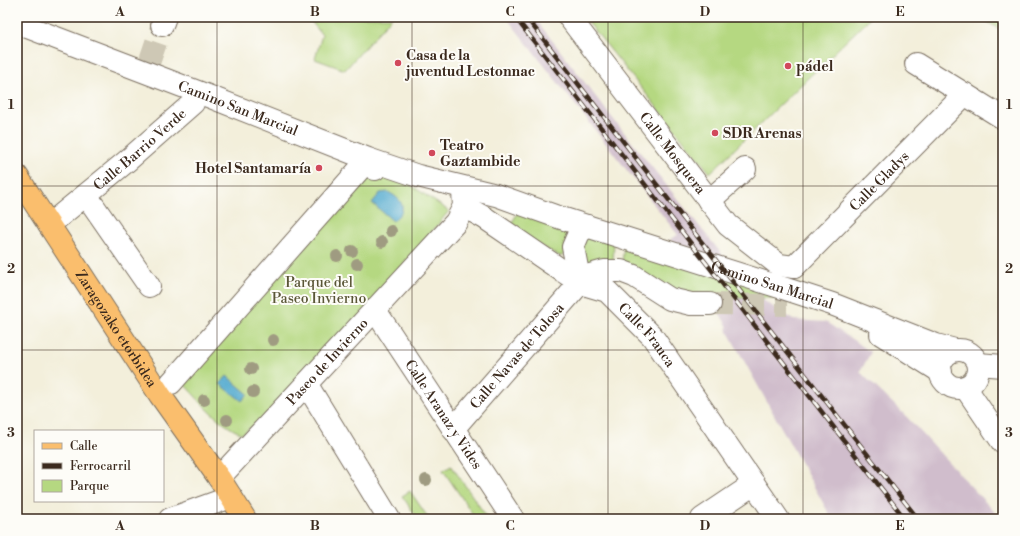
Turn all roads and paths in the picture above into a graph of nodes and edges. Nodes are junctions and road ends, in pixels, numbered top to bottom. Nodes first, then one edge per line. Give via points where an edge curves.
1 (570, 17) edge
2 (17, 23) edge
3 (916, 64) dead end
4 (959, 90) junction
5 (193, 103) dead end
6 (1003, 118) edge
7 (375, 169) dead end
8 (745, 169) dead end
9 (17, 176) edge
10 (86, 195) junction
11 (463, 197) junction
12 (709, 201) junction
13 (49, 225) junction
14 (587, 226) junction
15 (787, 266) junction
16 (580, 283) junction
17 (766, 283) junction
18 (149, 286) dead end
19 (710, 304) tunnel mouth
20 (832, 304) junction
21 (787, 305) tunnel mouth
22 (375, 310) junction
23 (955, 350) junction
24 (978, 364) junction
25 (1003, 366) edge
26 (941, 372) junction
27 (170, 383) dead end
28 (307, 385) junction
29 (965, 387) junction
30 (457, 435) junction
31 (1003, 443) edge
32 (219, 478) junction
33 (754, 484) junction
34 (231, 497) junction
35 (505, 516) edge
36 (170, 519) edge
37 (245, 519) edge
38 (389, 519) edge
39 (702, 519) edge
40 (778, 519) edge

1 - 12 street, Calle Mosquera
2 - 11 street, Camino San Marcial via 148,68 203,94 418,176
3 - 4 street
4 - 6 street
4 - 15 street, Calle Gladys
5 - 10 street, Calle Barrio Verde
7 - 27 street via 365,163
8 - 12 street
9 - 13 main road, Zaragozako etorbidea
10 - 13 street, Calle Barrio Verde
10 - 18 street, Calle Barrio Verde
11 - 14 street, Camino San Marcial via 496,195
11 - 16 street, Calle Frauca via 485,218
11 - 22 street, Paseo de Invierno via 456,222
12 - 15 street, Calle Mosquera via 728,225
13 - 32 main road, Zaragozako etorbidea via 160,395
14 - 16 street via 579,233 573,246
14 - 17 street, Camino San Marcial
15 - 17 street, Calle Gladys
15 - 20 street, Calle Mosquera
16 - 19 street via 590,275 604,271 621,271 634,276 670,299 691,304
16 - 30 street, Calle Navas de Tolosa
16 - 33 street, Calle Frauca via 607,291 652,336
17 - 20 street, Camino San Marcial
20 - 23 street, Camino San Marcial
21 - 26 street, Camino San Marcial via 812,308 858,323 888,338
22 - 28 street, Paseo de Invierno
22 - 30 street, Calle Aranaz y Vides
23 - 24 street via 971,354
23 - 26 street via 945,356 941,363
24 - 25 street
24 - 29 street via 978,373
26 - 29 street via 947,384
28 - 32 street, Paseo de Invierno
28 - 38 street
29 - 31 street
30 - 35 street, Calle Aranaz y Vides
32 - 34 main road, Zaragozako etorbidea
33 - 39 street
33 - 40 street, Calle Frauca
34 - 36 street
34 - 37 main road

